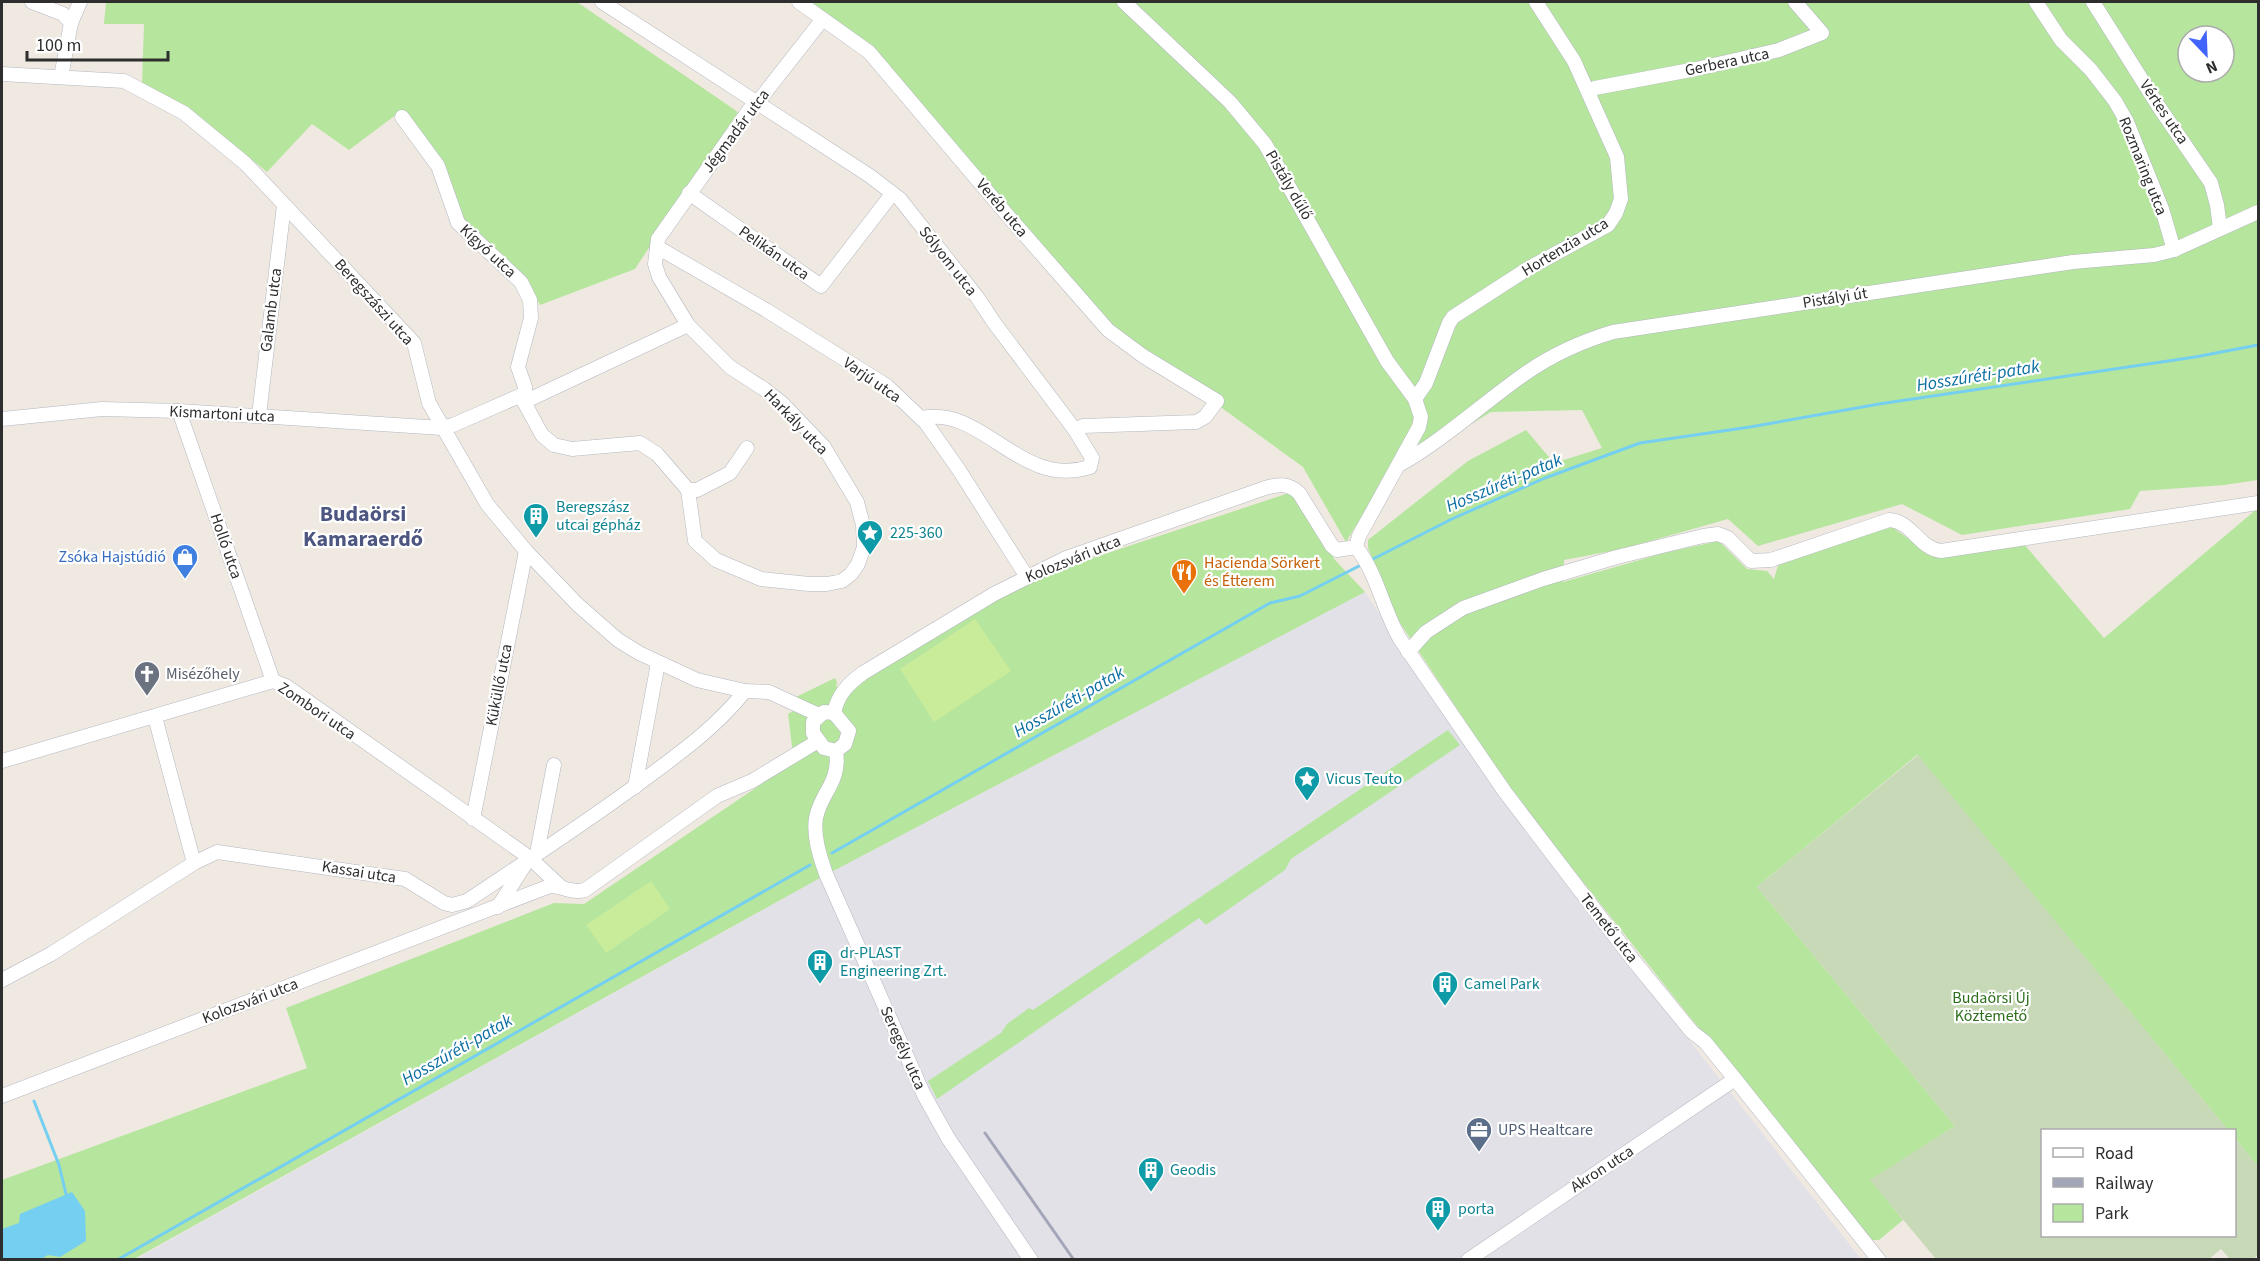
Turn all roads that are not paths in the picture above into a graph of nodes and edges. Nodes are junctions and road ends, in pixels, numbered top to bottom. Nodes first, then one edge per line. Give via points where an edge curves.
1 (32, 2) edge
2 (80, 2) edge
3 (602, 2) edge
4 (799, 2) edge
5 (1124, 2) edge
6 (1536, 2) edge
7 (1795, 2) edge
8 (2036, 2) edge
9 (2093, 2) edge
10 (822, 20) junction
11 (71, 23) junction
12 (2, 74) edge
13 (61, 77) junction
14 (1588, 91) junction
15 (757, 104) junction
16 (402, 117) dead end
17 (689, 193) junction
18 (892, 194) junction
19 (284, 205) junction
20 (2259, 212) edge
21 (2220, 228) junction
22 (657, 247) junction
23 (2174, 250) junction
24 (688, 325) junction
25 (524, 398) junction
26 (1415, 399) junction
27 (179, 411) junction
28 (258, 416) junction
29 (922, 418) junction
30 (2, 419) edge
31 (1419, 426) junction
32 (442, 428) junction
33 (1075, 430) junction
34 (1436, 442) junction
35 (747, 448) dead end
36 (1399, 465) junction
37 (688, 490) junction
38 (2259, 503) edge
39 (526, 551) junction
40 (1360, 552) junction
41 (1027, 577) junction
42 (1408, 651) junction
43 (658, 663) junction
44 (273, 681) junction
45 (745, 691) junction
46 (834, 713) junction
47 (155, 717) junction
48 (816, 721) junction
49 (818, 741) junction
50 (836, 751) junction
51 (2, 761) edge
52 (554, 765) dead end
53 (634, 787) junction
54 (473, 819) junction
55 (534, 856) junction
56 (194, 863) junction
57 (560, 886) junction
58 (498, 907) junction
59 (2, 980) edge
60 (1735, 1079) junction
61 (2, 1096) edge
62 (1031, 1260) edge
63 (1468, 1260) edge
64 (1879, 1260) edge

1 - 11 street via 63,14
2 - 11 street
3 - 15 street, Sólyom utca
4 - 10 street, Veréb utca
5 - 26 street, Pistály dűlő via 1230,102 1265,144 1387,361
6 - 14 street, Hortenzia utca via 1574,61
7 - 14 street, Gerbera utca via 1822,33 1779,50
8 - 23 street, Rozmaring utca via 2061,40 2115,100 2165,218
9 - 21 street, Vértes utca via 2211,183
10 - 15 street, Jégmadár utca
10 - 33 street, Veréb utca via 869,52 1108,330 1217,401 1196,422 1083,426
11 - 13 street
12 - 13 street, Beregszászi utca
13 - 19 street, Beregszászi utca via 124,81 184,112 246,164
14 - 26 street, Hortenzia utca via 1619,163 1621,200 1613,219 1453,316
15 - 17 street, Jégmadár utca
15 - 18 street, Sólyom utca
16 - 25 street, Kígyó utca via 438,166 458,224 521,282 530,300 531,318 518,367 525,387
17 - 18 street, Pelikán utca via 821,286
17 - 22 street, Jégmadár utca via 658,239
18 - 33 street, Sólyom utca via 977,297
19 - 28 street, Galamb utca
19 - 32 street, Beregszászi utca via 414,343 429,403
20 - 21 street, Pistályi út
21 - 23 street, Pistályi út
22 - 24 street, Harkály utca via 655,264 659,277
22 - 29 street, Varjú utca via 887,386
23 - 34 street, Pistályi út via 1613,332 1573,347 1528,371
24 - 25 street
24 - 37 street, Harkály utca via 730,367 783,404 824,447 857,502 864,547 858,564 842,581 809,584 760,579 716,560 695,541
25 - 32 street
25 - 37 street via 542,435 554,445 572,449 640,443 657,454
26 - 31 street via 1421,417
27 - 28 street, Kismartoni utca
27 - 30 street, Kismartoni utca via 102,409
27 - 44 street, Holló utca
28 - 32 street, Kismartoni utca
29 - 33 street, Sólyom utca via 936,415 963,422 1017,457 1048,469 1074,472 1090,467 1092,458
29 - 41 street, Varjú utca
31 - 34 street
31 - 36 street
32 - 39 street, Beregszászi utca via 487,504
34 - 36 street, Pistályi út
35 - 37 street via 730,473 697,490
36 - 40 street via 1359,537
38 - 42 street via 1941,550 1926,546 1901,522 1889,520 1758,562 1749,560 1728,538 1711,534 1617,557 1472,603 1433,627
39 - 43 street, Beregszászi utca via 600,625
39 - 54 street, Küküllő utca
40 - 41 street, Kolozsvári utca via 1337,550 1292,486 1274,486 1066,558
40 - 42 street, Temető utca
41 - 46 street, Kolozsvári utca via 863,673 839,696
42 - 60 street, Temető utca via 1505,792 1633,960
43 - 45 street, Beregszászi utca via 697,680
43 - 53 street
44 - 47 street, Zombori utca
44 - 54 street, Zombori utca via 286,686
45 - 48 street, Beregszászi utca via 769,692
45 - 53 street, Kassai utca via 704,735
46 - 48 street via 824,712
46 - 50 street via 849,731 845,744
47 - 51 street, Zombori utca
47 - 56 street
48 - 49 street via 813,733
49 - 50 street via 824,748
49 - 57 street, Kolozsvári utca via 752,781 717,796 585,890 576,892
50 - 62 street, Seregély utca via 836,776 816,818 826,874 924,1095 948,1138
52 - 55 street
53 - 55 street, Kassai utca
54 - 55 street, Zombori utca
55 - 56 street, Kassai utca via 467,902 452,905 398,878 223,851
55 - 57 street, Zombori utca
55 - 58 street
56 - 59 street, Kassai utca via 51,954
57 - 58 street, Kolozsvári utca via 550,886
58 - 61 street, Kolozsvári utca
60 - 63 street, Akron utca
60 - 64 street, Temető utca

